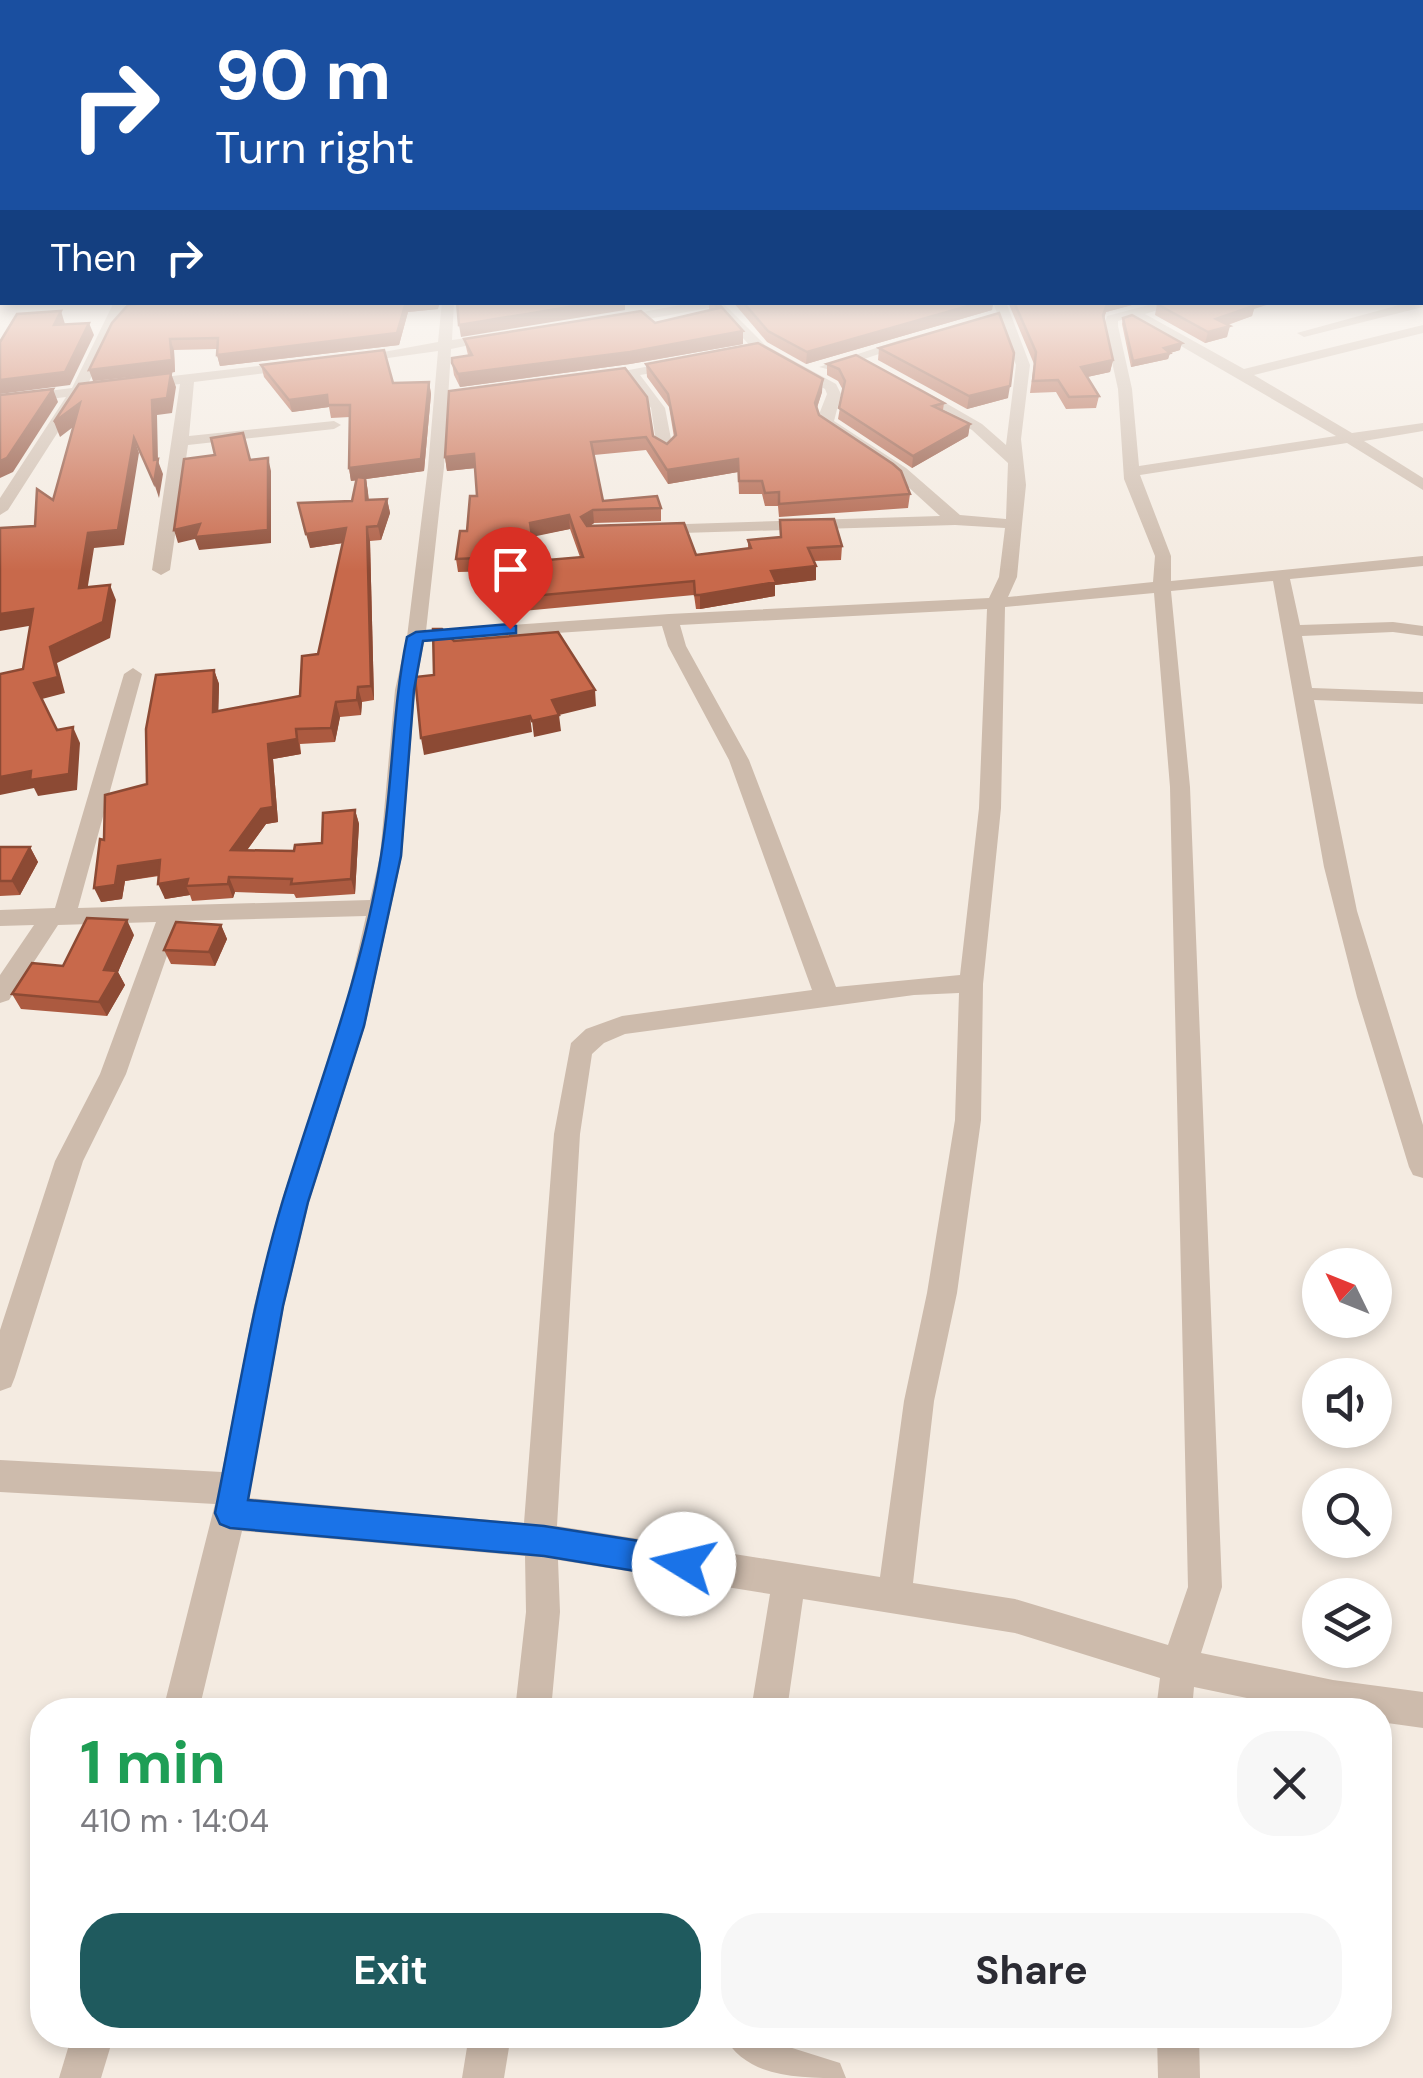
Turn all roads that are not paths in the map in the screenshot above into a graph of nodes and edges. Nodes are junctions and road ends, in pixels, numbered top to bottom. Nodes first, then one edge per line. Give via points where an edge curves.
1 (84, 378) edge
2 (194, 378) edge
3 (445, 378) edge
4 (635, 378) edge
5 (817, 378) edge
6 (1021, 378) edge
7 (1122, 378) edge
8 (1248, 378) edge
9 (186, 379) junction
10 (900, 384) edge
11 (76, 392) junction
12 (0, 401) edge
13 (334, 426) dead end
14 (1423, 428) edge
15 (182, 441) junction
16 (1354, 441) junction
17 (664, 449) edge
18 (1012, 460) junction
19 (1131, 472) junction
20 (1423, 484) edge
21 (0, 510) edge
22 (954, 520) junction
23 (1014, 524) junction
24 (632, 530) edge
25 (1423, 560) edge
26 (161, 570) dead end
27 (1281, 577) junction
28 (1162, 589) junction
29 (996, 603) junction
30 (669, 619) junction
31 (1294, 630) junction
32 (1423, 631) edge
33 (416, 637) junction
34 (133, 674) dead end
35 (1306, 694) junction
36 (1423, 698) edge
37 (380, 908) junction
38 (170, 915) junction
39 (58, 916) junction
40 (0, 918) edge
41 (971, 984) junction
42 (0, 994) edge
43 (826, 997) junction
44 (1423, 1167) edge
45 (0, 1377) edge
46 (0, 1476) edge
47 (233, 1501) junction
48 (544, 1541) junction
49 (789, 1580) junction
50 (894, 1597) junction
51 (1179, 1666) junction
52 (184, 1698) edge
53 (534, 1698) edge
54 (770, 1698) edge
55 (1175, 1698) edge
56 (1333, 1698) edge
57 (1392, 1706) edge
58 (1423, 1710) edge
59 (89, 2048) edge
60 (488, 2048) edge
61 (752, 2048) edge
62 (1178, 2048) edge
63 (80, 2078) edge
64 (483, 2078) edge
65 (825, 2078) edge
66 (1179, 2078) edge

1 - 11 street
2 - 9 street
3 - 33 street
4 - 17 street via 658,408
5 - 22 street via 834,394 827,423 900,471
6 - 18 street
7 - 19 street
8 - 16 street
9 - 11 street
9 - 15 street
10 - 18 street via 977,427
11 - 12 street
11 - 21 street
13 - 15 street
14 - 16 street
15 - 26 street
16 - 19 street
16 - 20 street
18 - 23 street via 1018,485
19 - 28 street via 1163,556
22 - 23 street
22 - 24 street
23 - 29 street via 1008,577
25 - 27 street
27 - 28 street
27 - 31 street
28 - 29 street
28 - 51 street via 1180,787 1204,1587
29 - 30 street
29 - 41 street via 990,808
30 - 33 street
30 - 43 street via 739,760
31 - 32 street
31 - 35 street
33 - 37 street via 405,690 392,856
34 - 39 street via 92,828
35 - 36 street
35 - 44 street via 1326,824 1354,941
37 - 38 street
37 - 47 street via 353,1026 286,1237
38 - 39 street
38 - 45 street via 113,1074 69,1161
39 - 40 street
39 - 42 street
41 - 43 street
41 - 50 street via 968,1120
43 - 48 street via 622,1025 580,1050 567,1134 540,1503
46 - 47 street
47 - 48 street
47 - 52 street
48 - 49 street
48 - 53 street
49 - 50 street
49 - 54 street
50 - 51 street via 1016,1616
51 - 55 street
51 - 56 street
57 - 58 street
59 - 63 street
60 - 64 street
61 - 65 street
62 - 66 street

